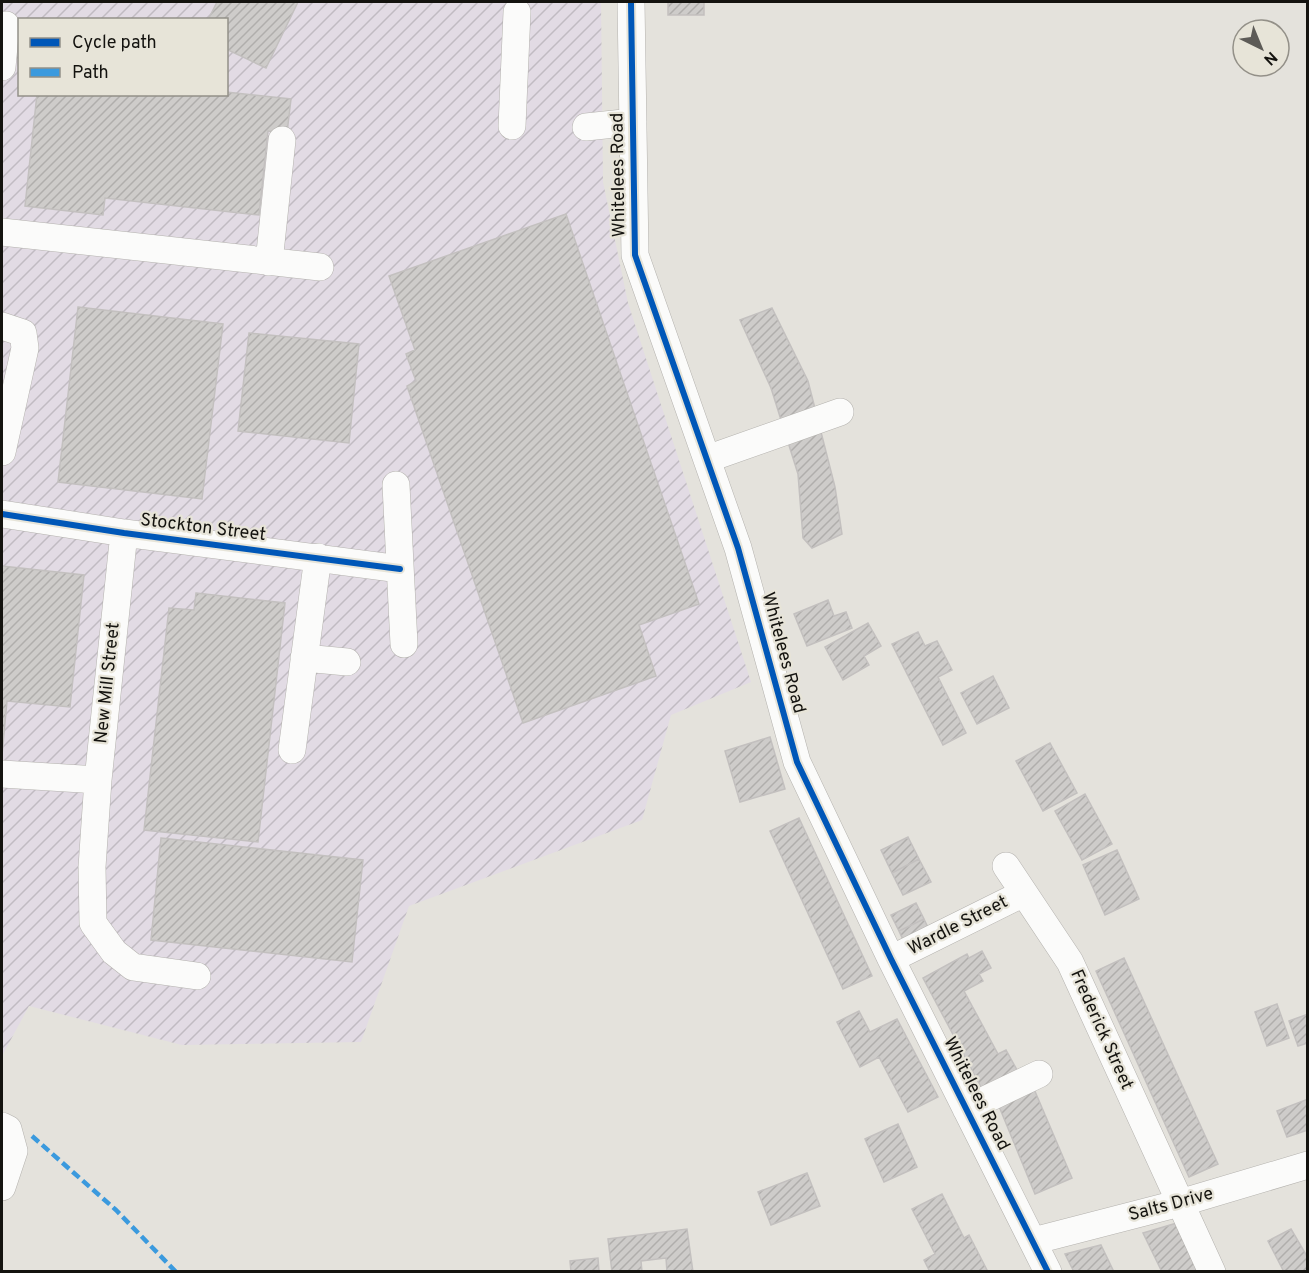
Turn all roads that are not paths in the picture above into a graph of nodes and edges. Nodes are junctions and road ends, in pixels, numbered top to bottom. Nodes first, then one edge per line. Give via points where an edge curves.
1 (631, 2) edge
2 (517, 12) dead end
3 (9, 25) edge
4 (2, 67) edge
5 (633, 122) junction
6 (512, 126) dead end
7 (586, 128) dead end
8 (282, 140) dead end
9 (2, 232) edge
10 (268, 262) junction
11 (320, 267) dead end
12 (2, 326) edge
13 (840, 412) dead end
14 (2, 452) edge
15 (707, 459) junction
16 (396, 485) dead end
17 (2, 514) edge
18 (124, 533) junction
19 (318, 557) junction
20 (400, 569) junction
21 (404, 644) dead end
22 (304, 658) junction
23 (348, 662) dead end
24 (292, 750) dead end
25 (2, 774) edge
26 (98, 780) junction
27 (1006, 866) dead end
28 (1024, 893) junction
29 (891, 960) junction
30 (197, 976) dead end
31 (1039, 1074) dead end
32 (966, 1109) junction
33 (2, 1126) edge
34 (1308, 1165) edge
35 (2, 1187) edge
36 (1180, 1203) junction
37 (1033, 1241) junction
38 (1048, 1272) edge
39 (1212, 1272) edge

1 - 5 street, Whitelees Road
2 - 6 street
3 - 4 street
5 - 7 street
5 - 15 street, Whitelees Road via 635,255
8 - 10 street
9 - 10 street
10 - 11 street
12 - 14 street via 23,333 25,348
13 - 15 street
15 - 29 street, Whitelees Road via 738,548 797,762
16 - 20 street
17 - 18 street, Stockton Street
18 - 19 street, Stockton Street
18 - 26 street, New Mill Street
19 - 20 street, Stockton Street
19 - 22 street
20 - 21 street
22 - 23 street
22 - 24 street
25 - 26 street
26 - 30 street, New Mill Street via 93,923 104,941 133,967
27 - 28 street, Frederick Street
28 - 29 street, Wardle Street
28 - 36 street, Frederick Street via 1070,962
29 - 32 street, Whitelees Road
31 - 32 street
32 - 37 street, Whitelees Road
33 - 35 street via 8,1129 15,1151
34 - 36 street, Salts Drive
36 - 37 street, Salts Drive
36 - 39 street, Frederick Street
37 - 38 street, Whitelees Road

